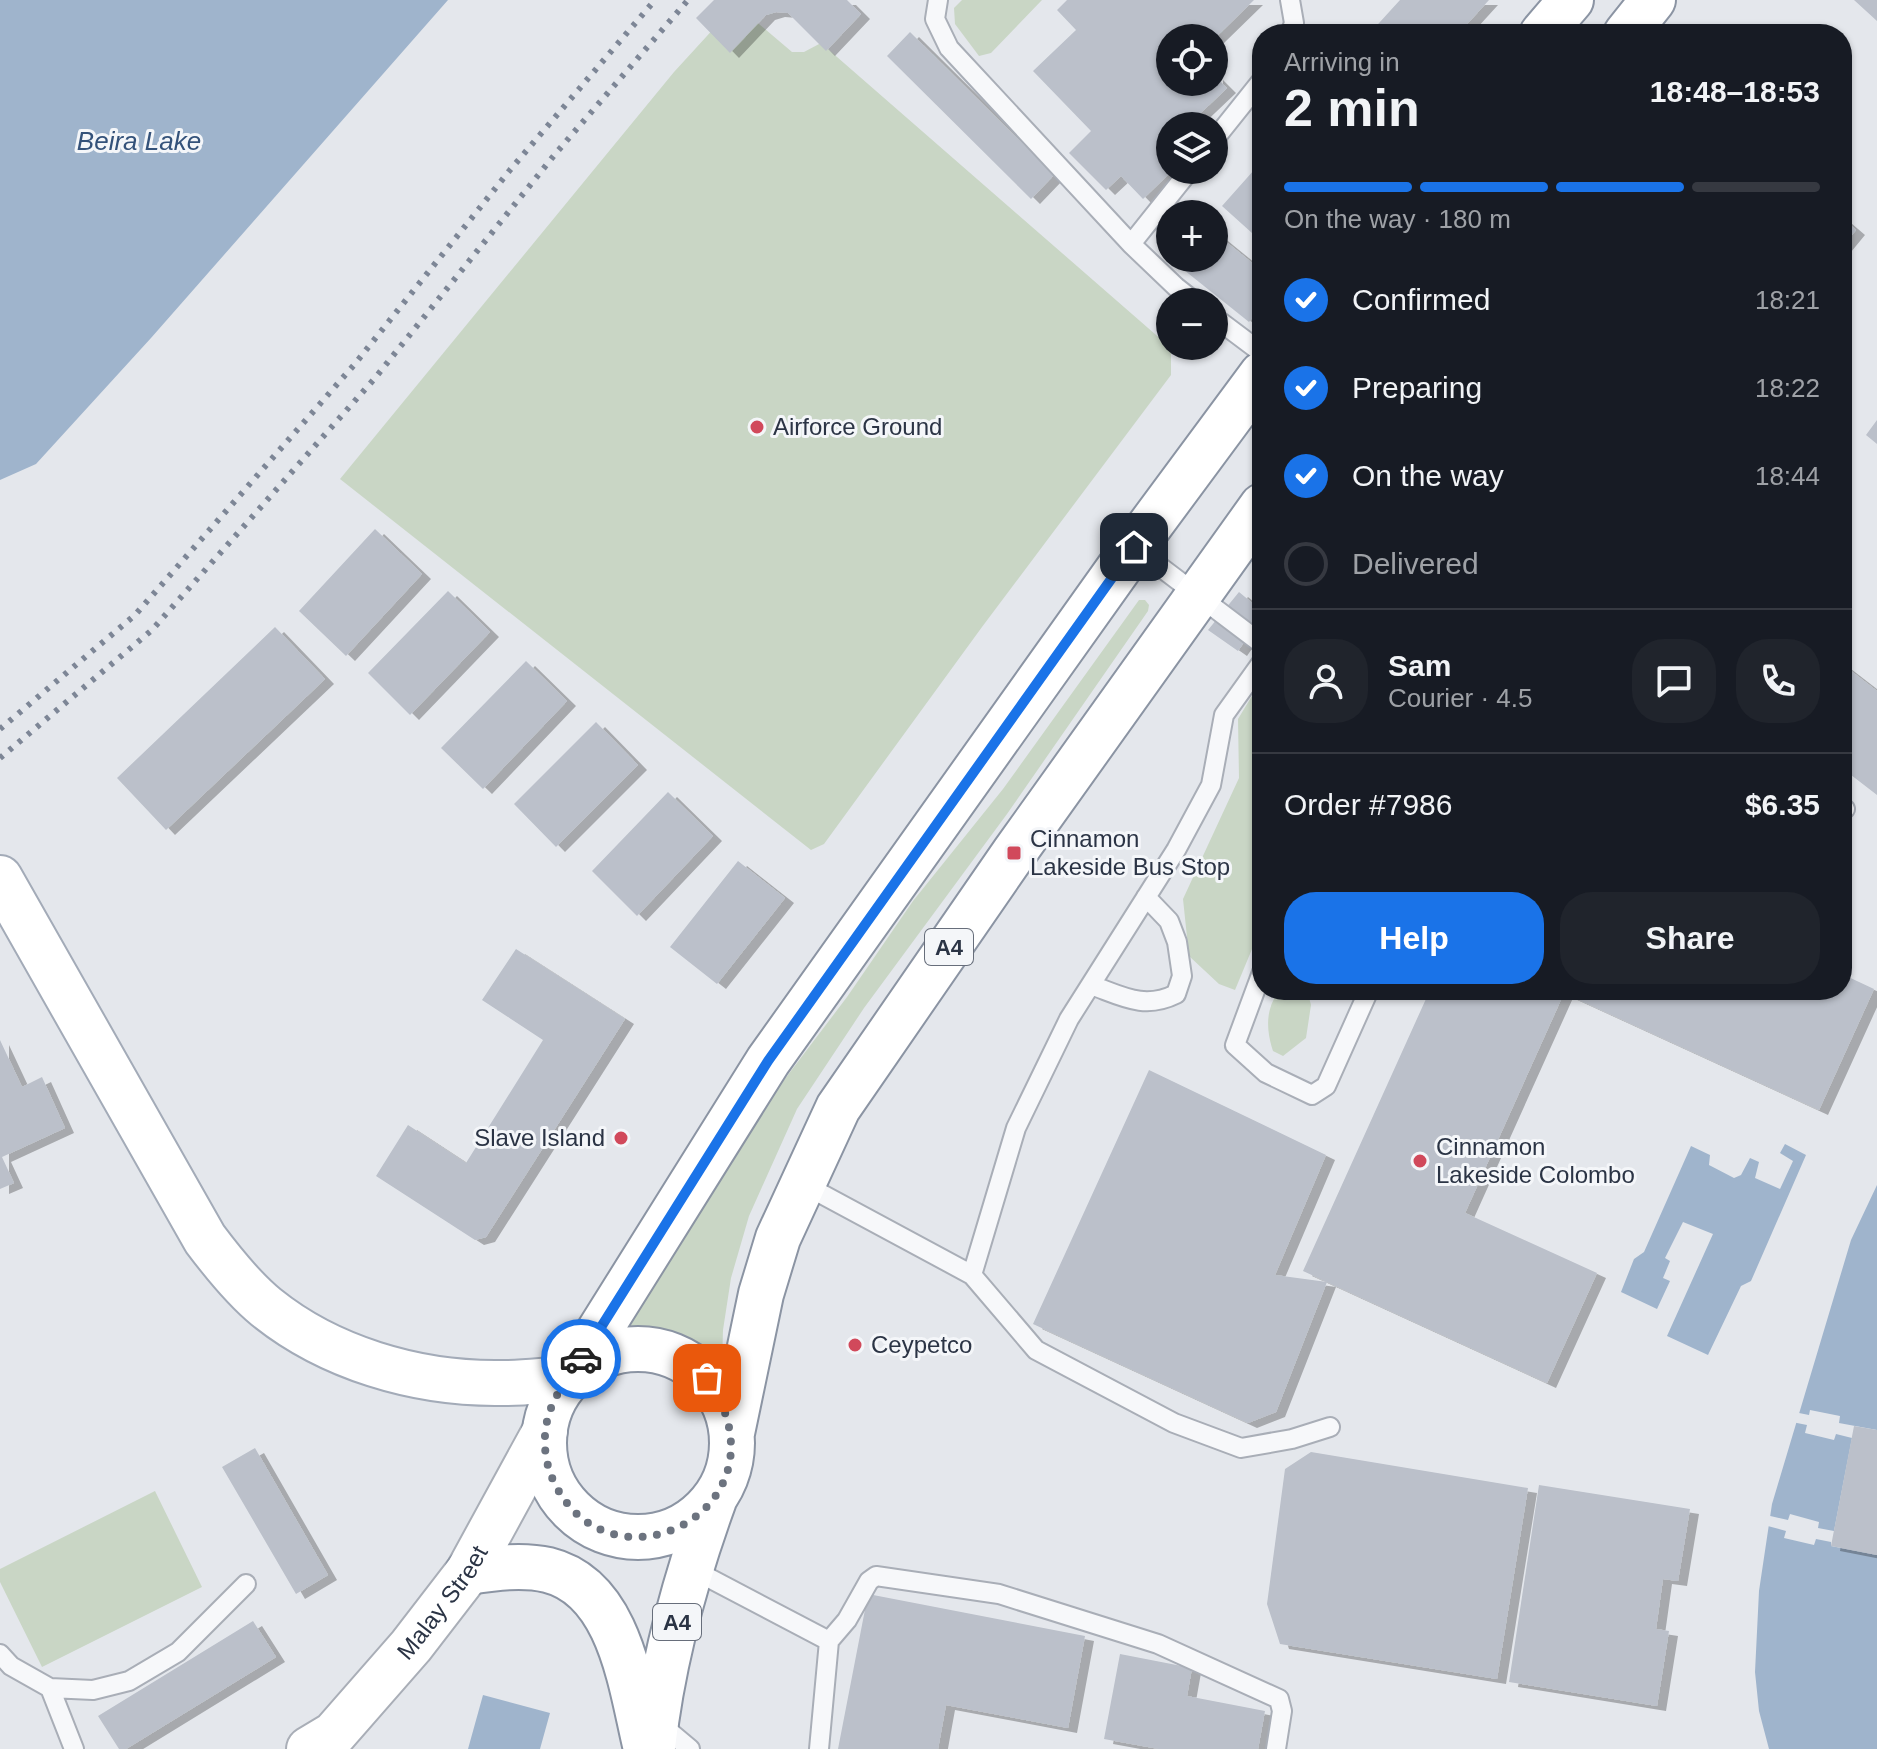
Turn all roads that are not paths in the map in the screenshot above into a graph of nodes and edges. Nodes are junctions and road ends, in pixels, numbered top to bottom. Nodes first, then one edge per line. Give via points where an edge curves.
1 (938, 0) edge
2 (1290, 0) edge
3 (1571, 0) edge
4 (1653, 0) edge
5 (1294, 24) edge
6 (1551, 24) edge
7 (1634, 24) edge
8 (1252, 92) edge
9 (1228, 122) edge
10 (1179, 184) edge
11 (1131, 244) junction
12 (1177, 288) edge
13 (1228, 328) edge
14 (1252, 346) edge
15 (1252, 388) edge
16 (1252, 520) edge
17 (1134, 547) junction
18 (1196, 596) junction
19 (1252, 637) edge
20 (1252, 676) edge
21 (0, 878) edge
22 (1146, 897) junction
23 (1091, 985) junction
24 (1252, 999) edge
25 (1365, 1000) edge
26 (803, 1184) junction
27 (972, 1275) junction
28 (569, 1379) junction
29 (1330, 1427) dead end
30 (545, 1431) junction
31 (732, 1433) junction
32 (715, 1498) junction
33 (690, 1568) junction
34 (468, 1572) junction
35 (246, 1584) dead end
36 (829, 1641) junction
37 (0, 1654) edge
38 (50, 1688) junction
39 (651, 1739) edge
40 (74, 1749) edge
41 (309, 1749) edge
42 (690, 1749) edge
43 (819, 1749) edge
44 (1276, 1749) edge

1 - 11 lane via 935,19 949,48
2 - 5 lane
3 - 6 main road
4 - 7 main road
8 - 9 lane
10 - 11 lane
11 - 12 lane
13 - 14 lane
15 - 17 main road
16 - 18 main road, A4
17 - 18 lane
17 - 28 main road via 768,1061
18 - 19 lane
18 - 26 main road, A4 via 838,1108
20 - 22 lane via 1224,715 1211,785
21 - 28 main road via 205,1239 266,1307 304,1333 399,1372 495,1383
22 - 23 lane
22 - 23 lane via 1169,921 1177,942 1182,976 1176,994 1160,1002 1141,1002
23 - 27 lane via 1016,1128
24 - 25 lane via 1235,1045 1266,1073 1312,1095 1326,1086
26 - 27 lane
26 - 31 main road, A4 via 778,1238 761,1294
27 - 29 lane via 1036,1350 1174,1423 1241,1448
28 - 30 main road via 554,1400
28 - 31 main road via 596,1358 622,1350 659,1351 707,1378 722,1401
30 - 32 main road via 551,1479 570,1508 595,1527 616,1535 662,1535 684,1526
30 - 34 main road, Malay Street
31 - 32 main road via 729,1469
32 - 33 main road, A4
33 - 36 lane
33 - 39 main road, A4
34 - 39 main road via 507,1566 548,1570 579,1582 598,1601 614,1630
34 - 41 main road, Malay Street via 334,1734
35 - 38 lane via 178,1652 129,1681 93,1690
36 - 43 lane
36 - 44 lane via 876,1576 999,1594 1158,1644 1279,1699
37 - 38 lane
38 - 40 lane
39 - 42 lane

